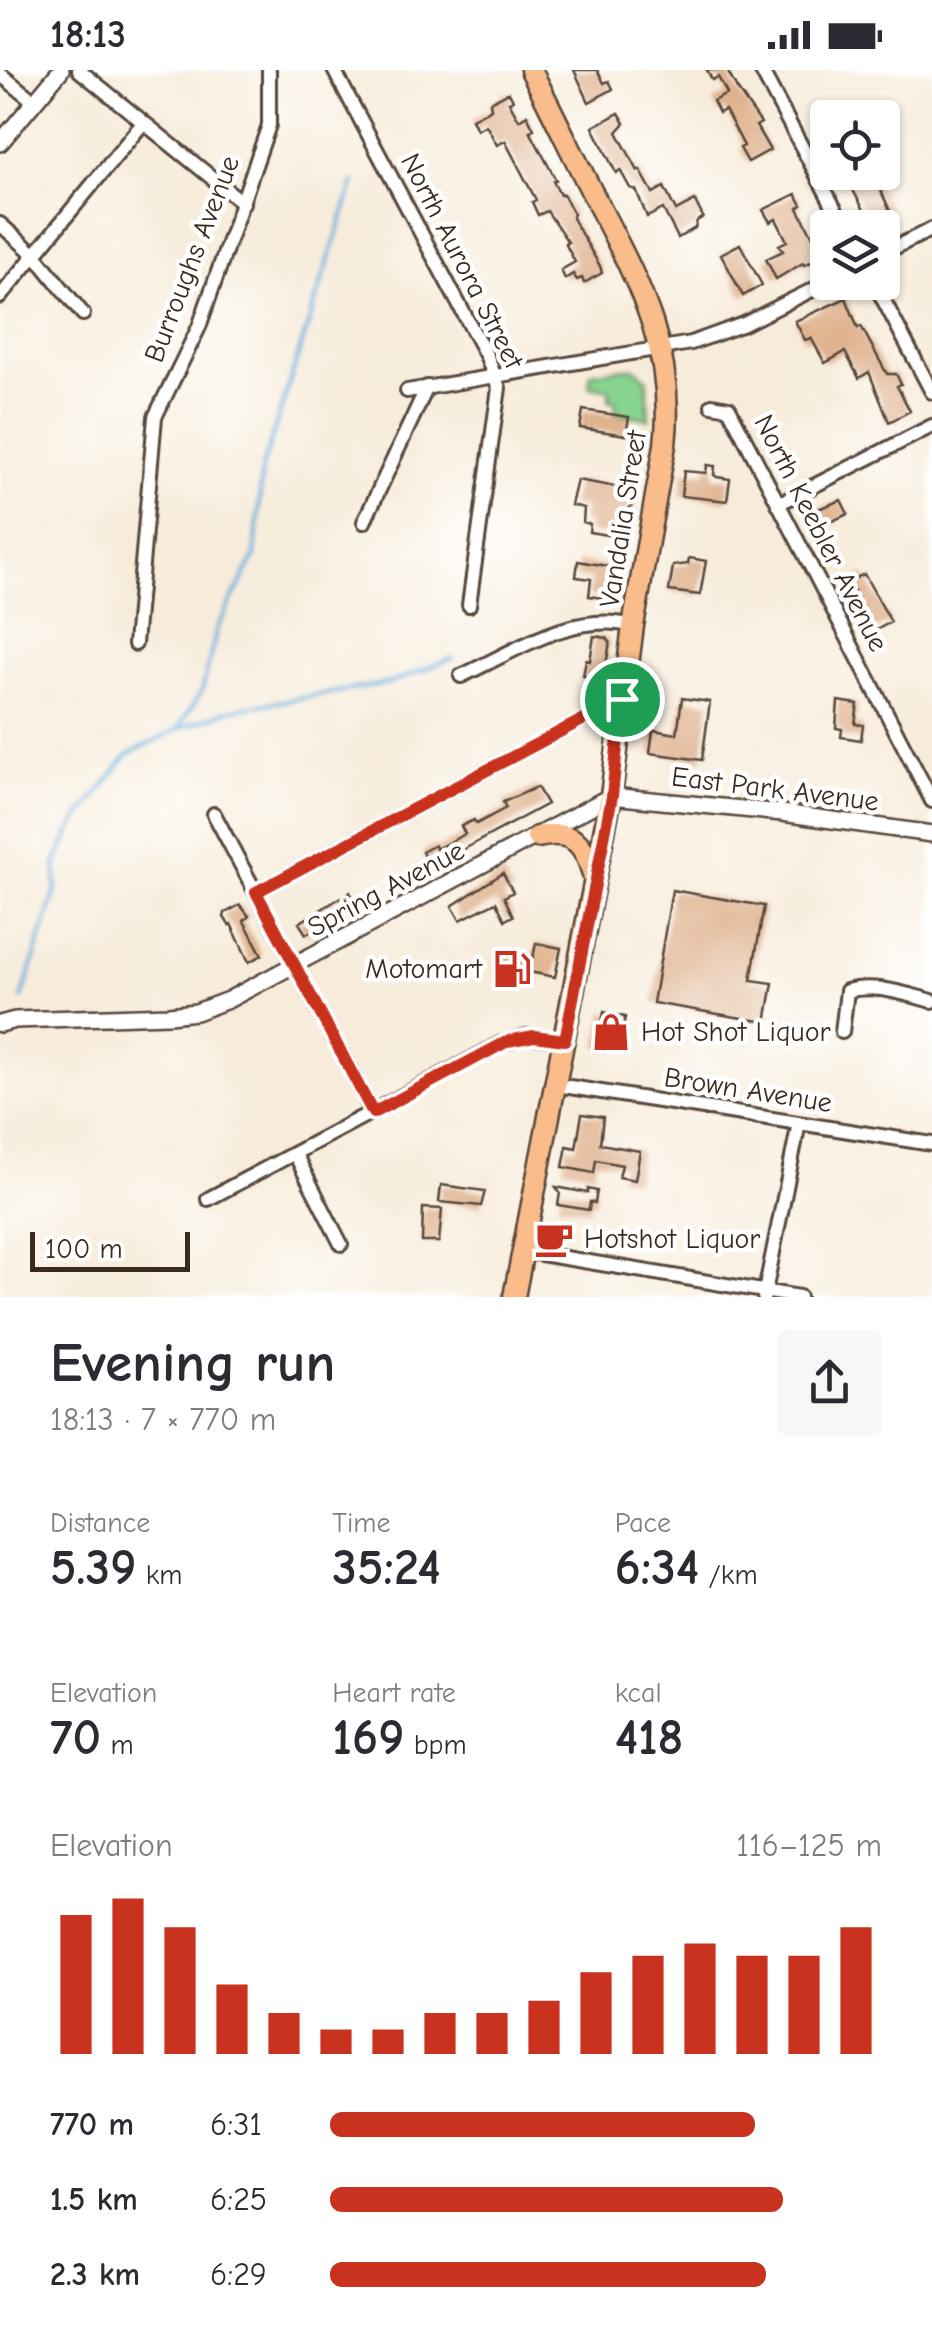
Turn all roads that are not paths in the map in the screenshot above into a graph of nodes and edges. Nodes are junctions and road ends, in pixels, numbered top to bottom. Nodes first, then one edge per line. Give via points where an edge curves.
1 (62, 70) edge
2 (78, 70) edge
3 (269, 70) edge
4 (334, 70) edge
5 (761, 70) edge
6 (535, 72) edge
7 (0, 74) edge
8 (35, 102) junction
9 (143, 123) junction
10 (0, 143) edge
11 (243, 203) junction
12 (835, 210) edge
13 (0, 224) edge
14 (932, 229) edge
15 (900, 245) edge
16 (34, 254) junction
17 (810, 291) edge
18 (0, 297) edge
19 (883, 300) edge
20 (83, 314) dead end
21 (661, 349) junction
22 (496, 376) junction
23 (427, 387) junction
24 (407, 391) dead end
25 (932, 392) edge
26 (712, 405) dead end
27 (932, 426) edge
28 (778, 504) junction
29 (364, 522) dead end
30 (468, 605) dead end
31 (633, 626) junction
32 (135, 644) dead end
33 (462, 676) dead end
34 (622, 699) junction
35 (612, 796) junction
36 (932, 801) edge
37 (214, 814) dead end
38 (932, 834) edge
39 (537, 837) junction
40 (594, 882) junction
41 (256, 892) junction
42 (295, 965) junction
43 (932, 1001) edge
44 (0, 1024) edge
45 (842, 1032) dead end
46 (565, 1040) junction
47 (556, 1085) junction
48 (373, 1113) junction
49 (799, 1123) junction
50 (932, 1144) edge
51 (295, 1154) junction
52 (208, 1199) dead end
53 (341, 1244) dead end
54 (524, 1251) junction
55 (765, 1294) edge
56 (514, 1297) edge
57 (799, 1297) edge

1 - 8 street
2 - 9 street
3 - 11 street, Burroughs Avenue via 270,125
4 - 22 street, North Aurora Street
5 - 12 street
6 - 21 main road, Vandalia Street via 636,277
7 - 8 street
8 - 10 street
9 - 11 street
9 - 16 street
11 - 32 street, Burroughs Avenue via 199,327 157,411
13 - 16 street
14 - 15 street
16 - 18 street
16 - 20 street
17 - 21 street via 725,332
19 - 25 street
21 - 22 street
21 - 31 main road, Vandalia Street via 667,430
22 - 23 street
22 - 30 street, North Aurora Street
23 - 24 street
23 - 29 street
26 - 28 street, North Keebler Avenue via 729,408
27 - 28 street
28 - 36 street, North Keebler Avenue
31 - 33 street via 604,620 569,626
31 - 34 main road, Vandalia Street
34 - 35 main road, Vandalia Street
34 - 41 street
35 - 38 street, East Park Avenue
35 - 39 street, Spring Avenue
35 - 40 main road, Vandalia Street
37 - 41 street
39 - 40 main road via 570,837
39 - 42 street, Spring Avenue
40 - 46 main road, Vandalia Street
41 - 42 street
42 - 44 street, Spring Avenue via 196,1012
42 - 48 street
43 - 45 street via 893,991 848,991
46 - 47 main road, Vandalia Street
46 - 48 street via 508,1041
47 - 49 street, Brown Avenue
47 - 54 main road, Vandalia Street
48 - 51 street
49 - 50 street, Brown Avenue
49 - 55 street
51 - 52 street
51 - 53 street
54 - 55 street
54 - 56 main road, Vandalia Street
55 - 57 street

